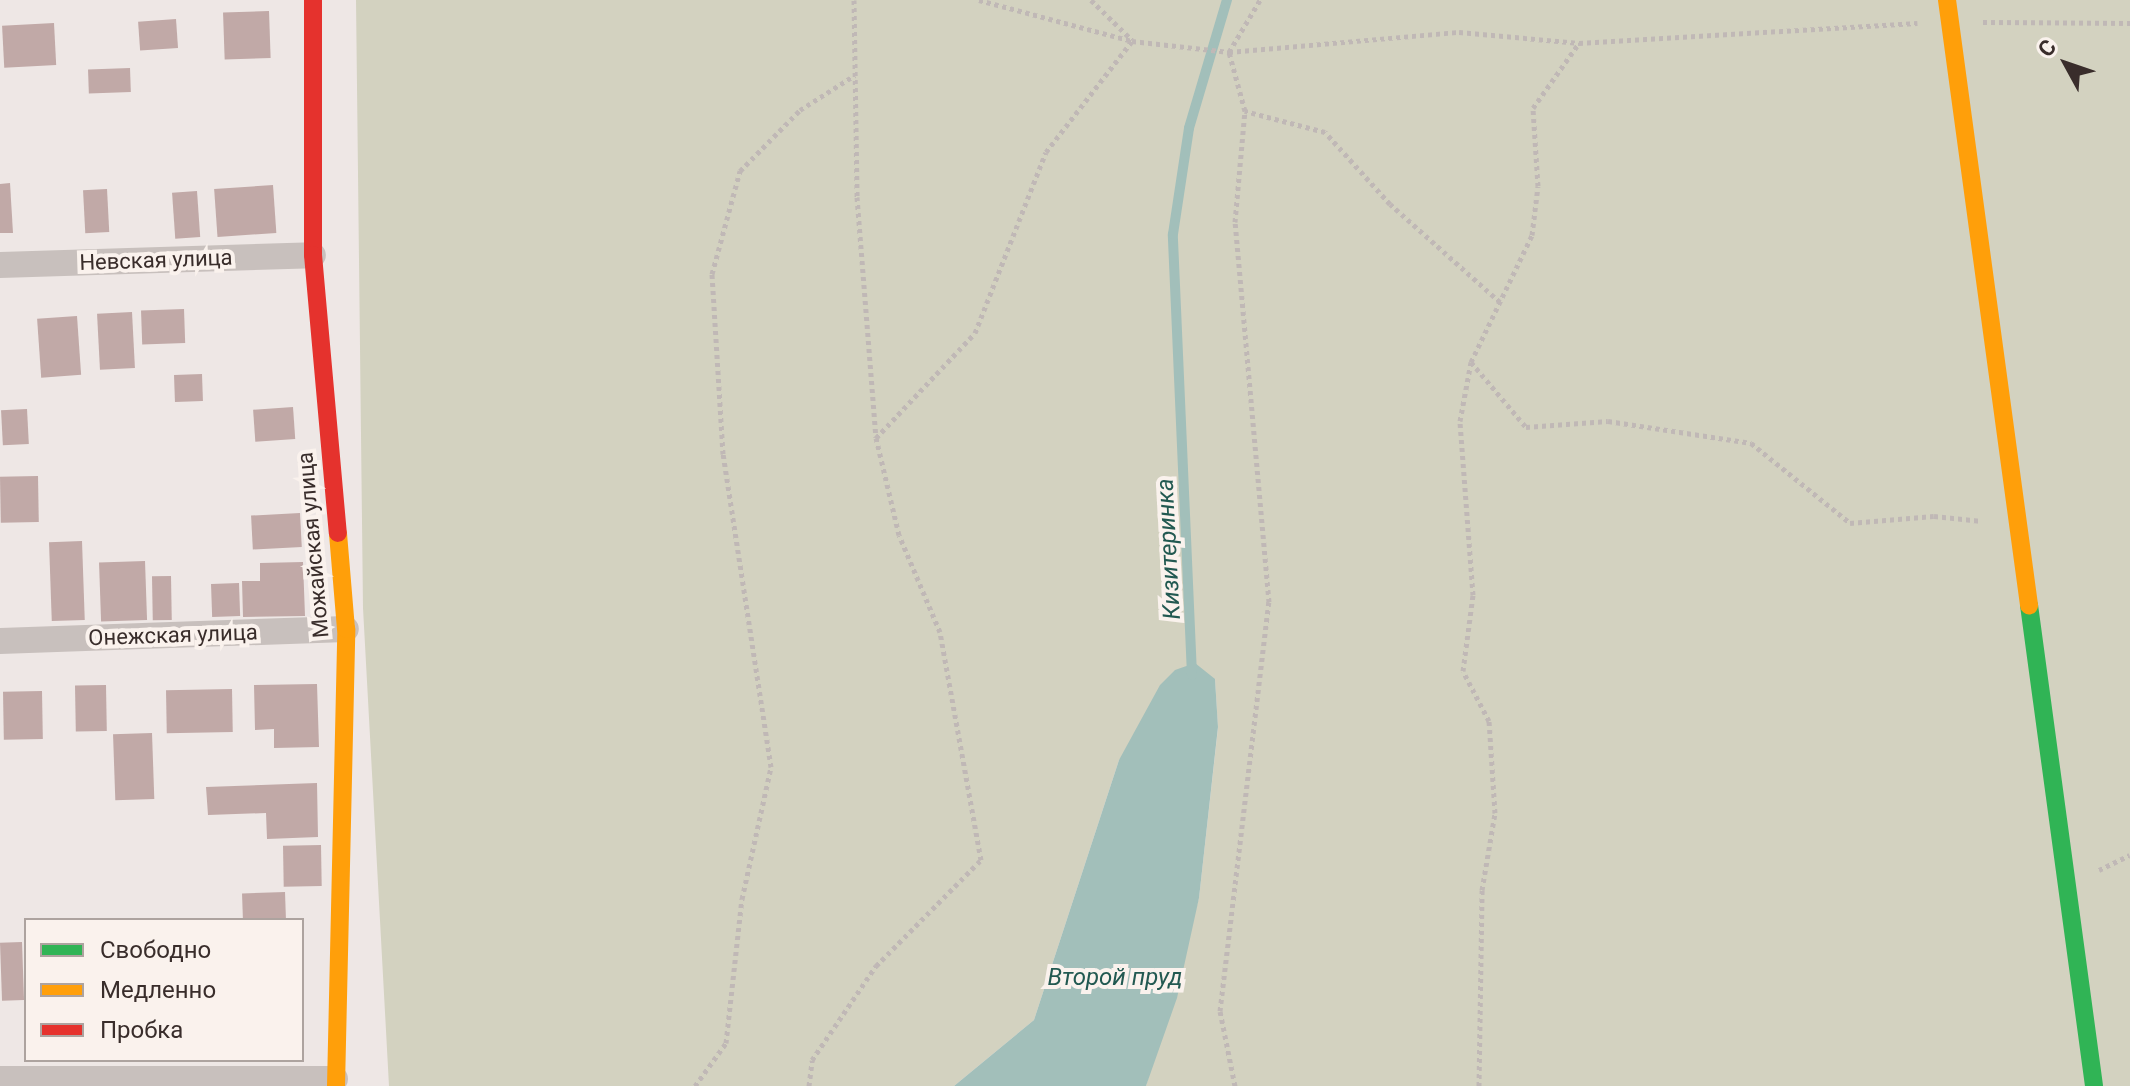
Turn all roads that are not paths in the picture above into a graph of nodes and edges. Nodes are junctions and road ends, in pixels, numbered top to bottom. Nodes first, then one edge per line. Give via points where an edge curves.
1 (313, 0) edge
2 (1947, 0) edge
3 (313, 255) junction
4 (0, 265) edge
5 (346, 629) junction
6 (0, 641) edge
7 (0, 1079) edge
8 (336, 1083) edge
9 (2094, 1086) edge

1 - 3 street, Можайская улица
2 - 9 street
3 - 4 street, Невская улица
3 - 5 street, Можайская улица
5 - 6 street, Онежская улица
5 - 8 street, Можайская улица
7 - 8 street

